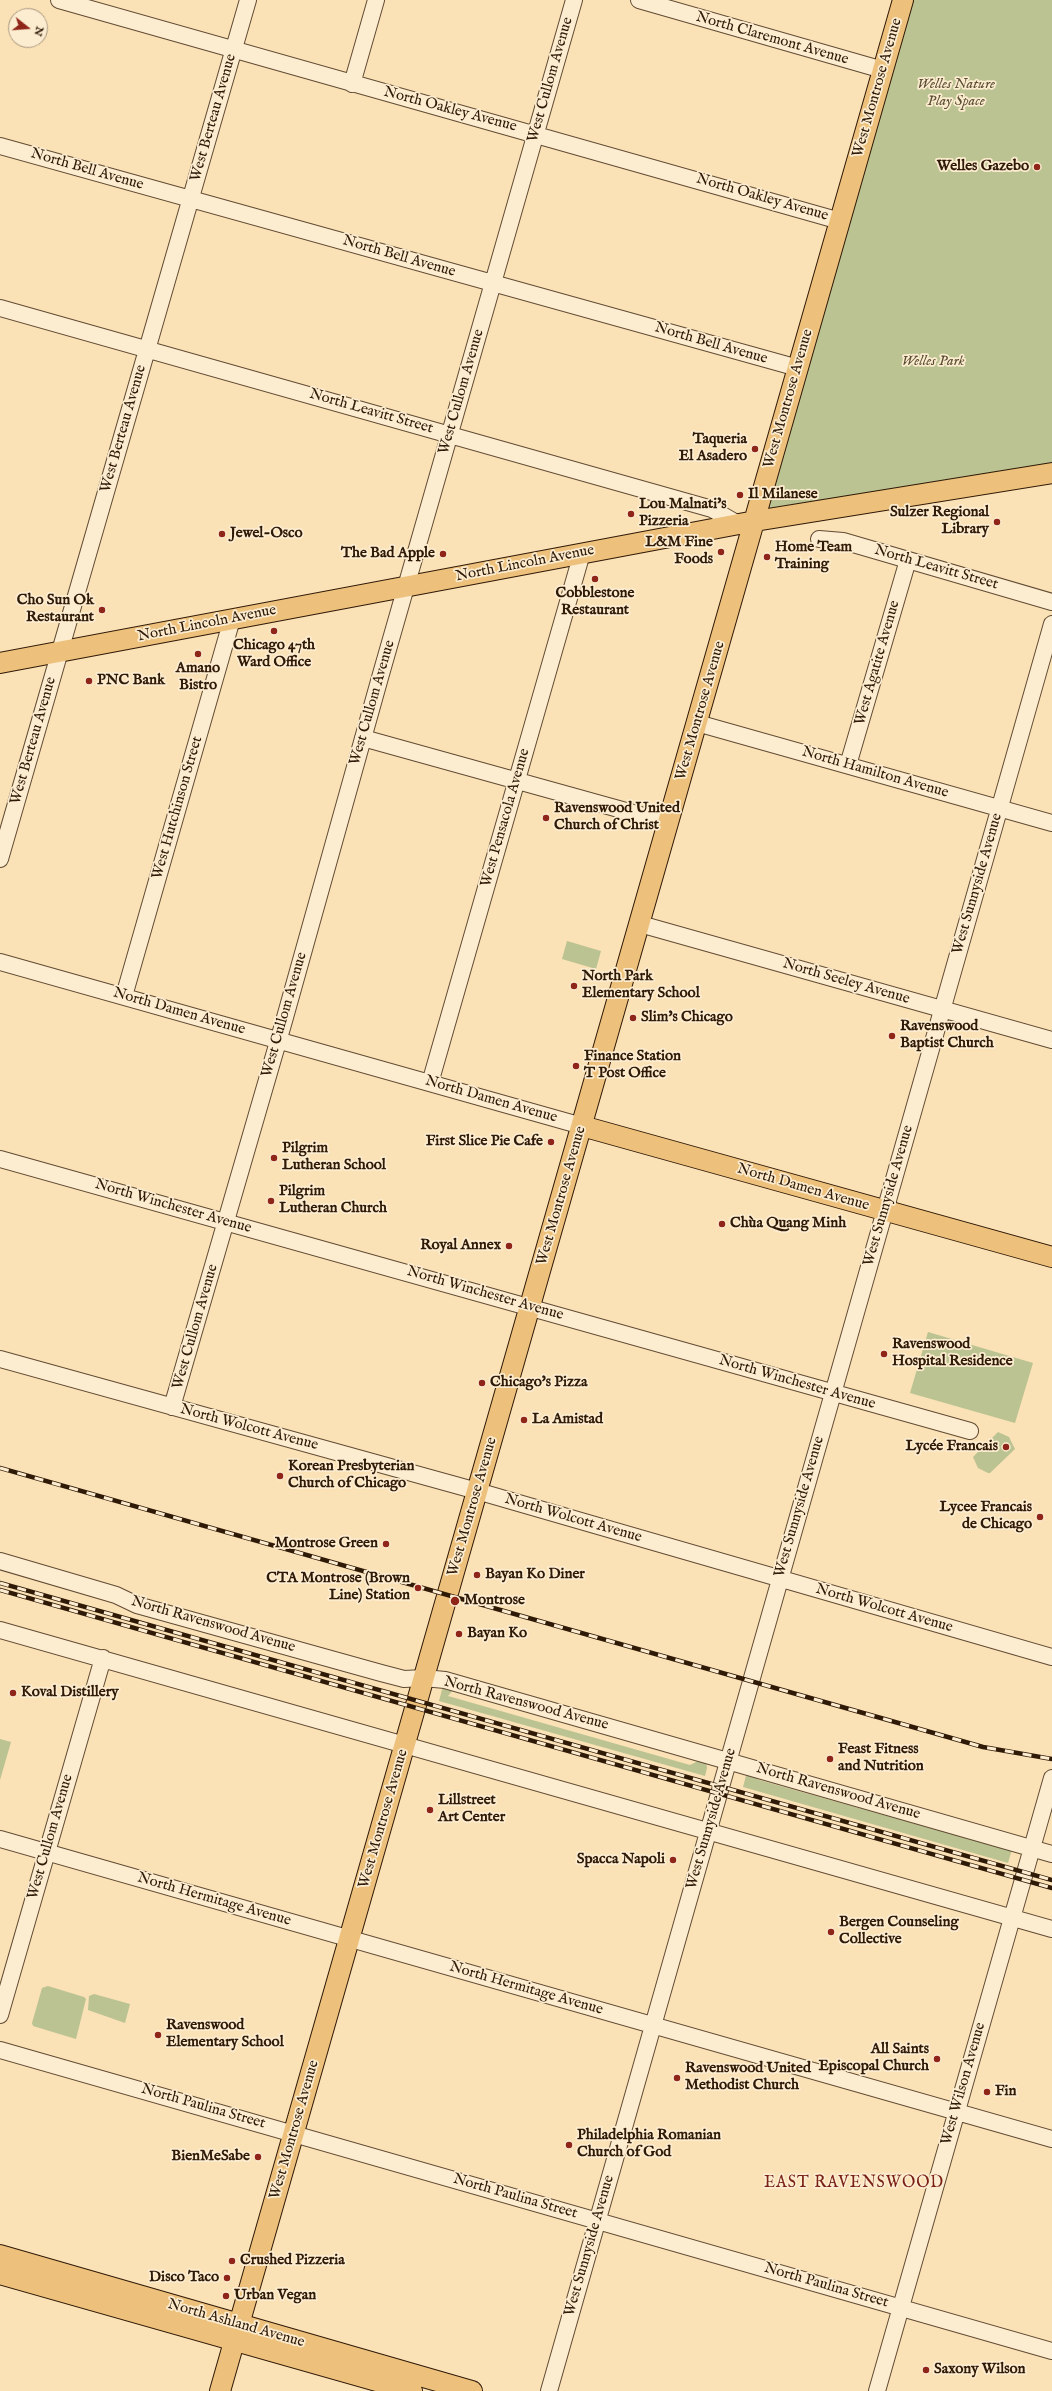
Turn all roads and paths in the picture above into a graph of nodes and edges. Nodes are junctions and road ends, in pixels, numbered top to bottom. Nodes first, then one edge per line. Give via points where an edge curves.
1 (59, 0) edge
2 (248, 0) edge
3 (376, 0) edge
4 (574, 0) edge
5 (639, 0) edge
6 (903, 0) edge
7 (234, 50) junction
8 (882, 70) junction
9 (352, 84) junction
10 (536, 134) junction
11 (0, 146) edge
12 (191, 199) junction
13 (840, 221) junction
14 (494, 283) junction
15 (0, 308) edge
16 (148, 350) junction
17 (798, 368) junction
18 (451, 434) junction
19 (1052, 473) edge
20 (746, 522) junction
21 (820, 539) dead end
22 (582, 553) junction
23 (908, 560) junction
24 (407, 587) junction
25 (1052, 602) edge
26 (232, 619) junction
27 (1052, 624) edge
28 (60, 652) junction
29 (0, 663) edge
30 (697, 723) junction
31 (363, 738) junction
32 (848, 765) junction
33 (516, 781) junction
34 (1000, 808) junction
35 (669, 823) junction
36 (1052, 823) edge
37 (0, 859) edge
38 (640, 924) junction
39 (0, 962) edge
40 (124, 996) junction
41 (942, 1009) junction
42 (279, 1040) junction
43 (1052, 1040) edge
44 (430, 1083) junction
45 (582, 1126) junction
46 (0, 1159) edge
47 (885, 1211) junction
48 (226, 1222) junction
49 (1052, 1258) edge
50 (530, 1307) junction
51 (0, 1359) edge
52 (833, 1392) junction
53 (172, 1407) junction
54 (970, 1431) dead end
55 (477, 1491) junction
56 (0, 1561) edge
57 (780, 1579) junction
58 (0, 1630) edge
59 (1052, 1657) edge
60 (103, 1658) junction
61 (424, 1678) junction
62 (404, 1746) junction
63 (728, 1761) junction
64 (1052, 1778) edge
65 (708, 1831) junction
66 (0, 1839) edge
67 (1032, 1848) junction
68 (47, 1852) junction
69 (1052, 1854) edge
70 (1012, 1918) junction
71 (1052, 1929) edge
72 (349, 1939) junction
73 (0, 2015) edge
74 (653, 2025) junction
75 (0, 2050) edge
76 (956, 2112) junction
77 (294, 2133) junction
78 (1052, 2139) edge
79 (597, 2220) junction
80 (0, 2255) edge
81 (0, 2274) edge
82 (901, 2307) junction
83 (237, 2332) junction
84 (1052, 2351) edge
85 (220, 2391) edge
86 (412, 2391) edge
87 (472, 2391) edge
88 (549, 2391) edge
89 (877, 2391) edge

1 - 7 street, North Oakley Avenue
2 - 7 street, West Berteau Avenue
3 - 9 street
4 - 10 street, West Cullom Avenue
5 - 8 street, North Claremont Avenue
6 - 8 main road, West Montrose Avenue
7 - 9 street, North Oakley Avenue
7 - 12 street, West Berteau Avenue
8 - 13 main road, West Montrose Avenue
9 - 10 street, North Oakley Avenue
10 - 13 street, North Oakley Avenue
10 - 14 street, West Cullom Avenue
11 - 12 street, North Bell Avenue
12 - 14 street, North Bell Avenue
12 - 16 street, West Berteau Avenue
13 - 17 main road, West Montrose Avenue
14 - 17 street, North Bell Avenue
14 - 18 street, West Cullom Avenue
15 - 16 street, North Leavitt Street
16 - 18 street, North Leavitt Street
16 - 28 street, West Berteau Avenue
17 - 20 main road, West Montrose Avenue
18 - 20 street, North Leavitt Street via 712,509
18 - 24 street, West Cullom Avenue
19 - 20 main road, North Lincoln Avenue
20 - 22 main road, North Lincoln Avenue
20 - 30 main road, West Montrose Avenue
21 - 23 street, North Leavitt Street via 843,541
22 - 24 main road, North Lincoln Avenue
22 - 33 street, West Pensacola Avenue
23 - 25 street, North Leavitt Street
23 - 32 street, West Agatite Avenue
24 - 26 main road, North Lincoln Avenue
24 - 31 street, West Cullom Avenue
26 - 28 main road, North Lincoln Avenue
26 - 40 street, West Hutchinson Street
27 - 34 street, West Sunnyside Avenue
28 - 29 main road, North Lincoln Avenue
28 - 37 street, West Berteau Avenue
30 - 32 street, North Hamilton Avenue
30 - 35 main road, West Montrose Avenue
31 - 33 street
31 - 42 street, West Cullom Avenue
32 - 34 street, North Hamilton Avenue
33 - 35 street
33 - 44 street, West Pensacola Avenue
34 - 36 street, North Hamilton Avenue
34 - 41 street, West Sunnyside Avenue
35 - 38 main road, West Montrose Avenue
38 - 41 street, North Seeley Avenue
38 - 45 main road, West Montrose Avenue
39 - 40 street, North Damen Avenue
40 - 42 street, North Damen Avenue
41 - 43 street, North Seeley Avenue
41 - 47 street, West Sunnyside Avenue
42 - 44 street, North Damen Avenue
42 - 48 street, West Cullom Avenue
44 - 45 street, North Damen Avenue
45 - 47 main road, North Damen Avenue
45 - 50 main road, West Montrose Avenue
46 - 48 street, North Winchester Avenue
47 - 49 main road, North Damen Avenue
47 - 52 street, West Sunnyside Avenue
48 - 50 street, North Winchester Avenue
48 - 53 street, West Cullom Avenue
50 - 52 street, North Winchester Avenue
50 - 55 main road, West Montrose Avenue
51 - 53 street, North Wolcott Avenue
52 - 54 street, North Winchester Avenue
52 - 57 street, West Sunnyside Avenue
53 - 55 street, North Wolcott Avenue
55 - 57 street, North Wolcott Avenue
55 - 61 main road, West Montrose Avenue
56 - 61 street, North Ravenswood Avenue via 116,1594 137,1605 396,1677
57 - 59 street, North Wolcott Avenue
57 - 63 street, West Sunnyside Avenue
58 - 60 street
60 - 62 street
60 - 68 street, West Cullom Avenue
61 - 62 main road, West Montrose Avenue
61 - 63 street, North Ravenswood Avenue via 446,1680
62 - 65 street
62 - 72 main road, West Montrose Avenue
63 - 65 street, West Sunnyside Avenue
63 - 67 street, North Ravenswood Avenue
64 - 67 street, West Wilson Avenue
65 - 70 street
65 - 74 street, West Sunnyside Avenue
66 - 68 street, North Hermitage Avenue
67 - 69 street, North Ravenswood Avenue
67 - 70 street, West Wilson Avenue
68 - 72 street, North Hermitage Avenue
68 - 73 street, West Cullom Avenue
70 - 71 street
70 - 76 street, West Wilson Avenue
72 - 74 street, North Hermitage Avenue
72 - 77 main road, West Montrose Avenue
74 - 76 street, North Hermitage Avenue
74 - 79 street, West Sunnyside Avenue
75 - 77 street, North Paulina Street
76 - 78 street, North Hermitage Avenue
76 - 82 street, West Wilson Avenue
77 - 79 street, North Paulina Street
77 - 83 main road, West Montrose Avenue
79 - 82 street, North Paulina Street
79 - 88 street, West Sunnyside Avenue
80 - 83 main road, North Ashland Avenue
81 - 83 main road, North Ashland Avenue
82 - 84 street, North Paulina Street
82 - 89 street, West Wilson Avenue
83 - 85 main road, West Montrose Avenue
83 - 86 main road, North Ashland Avenue
83 - 87 main road, North Ashland Avenue

